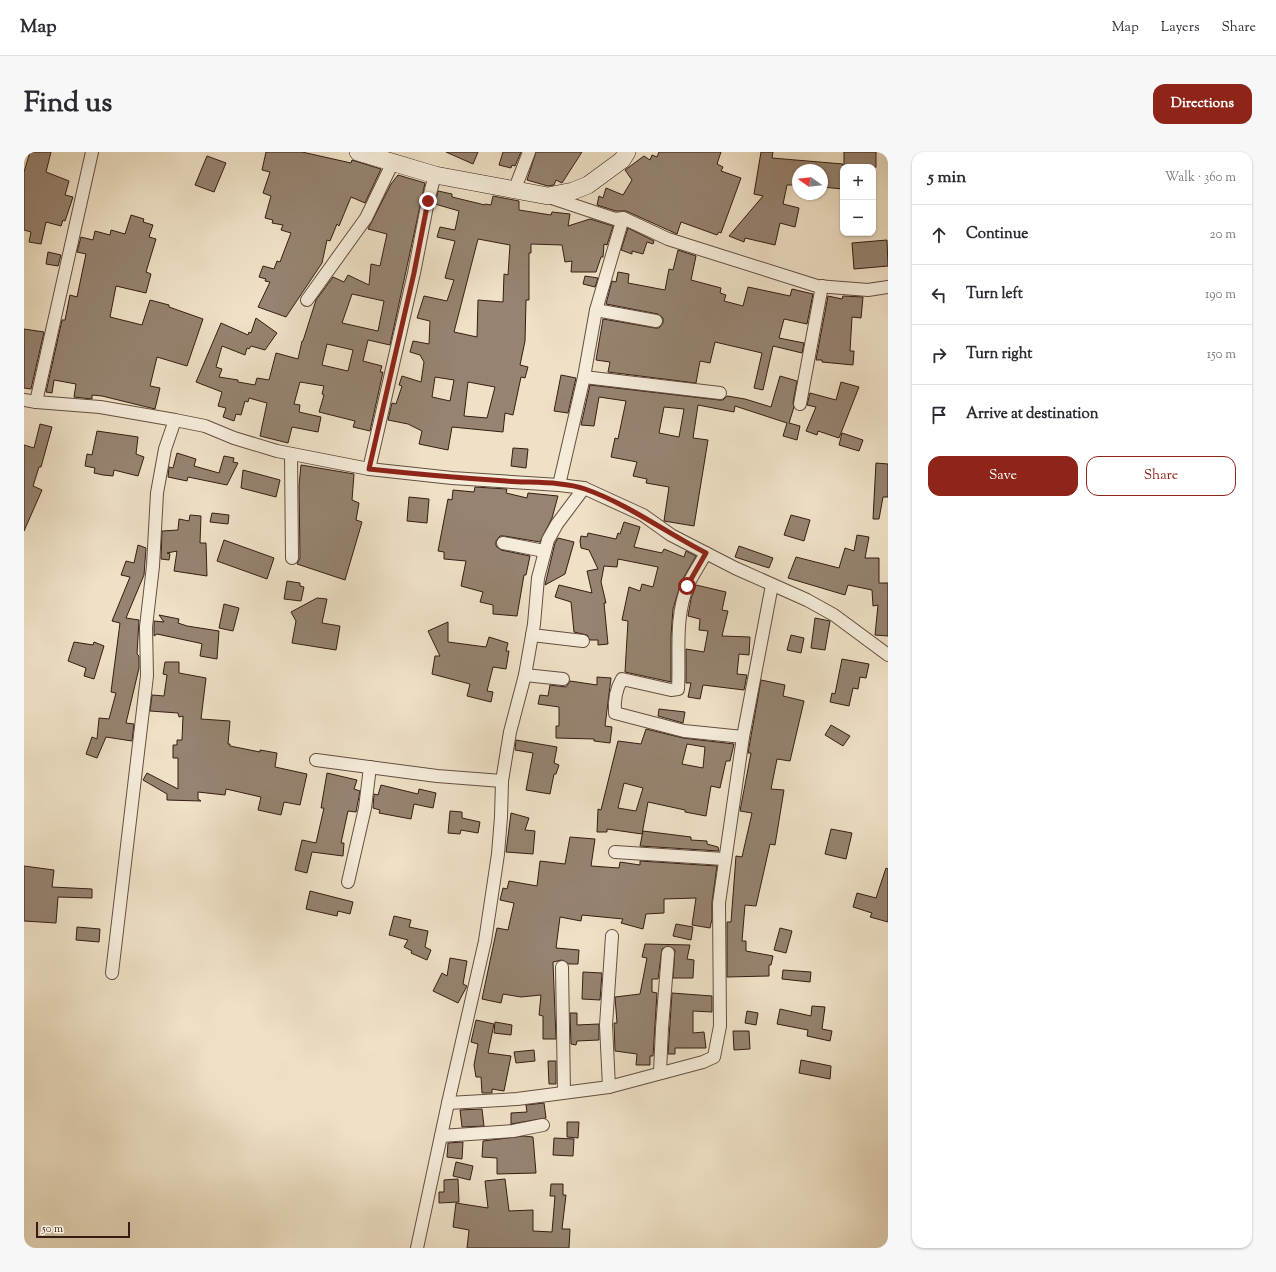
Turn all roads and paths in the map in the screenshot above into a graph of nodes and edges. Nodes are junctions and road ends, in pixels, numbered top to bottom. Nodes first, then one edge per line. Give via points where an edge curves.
1 (92, 152) edge
2 (358, 152) edge
3 (529, 152) edge
4 (627, 152) edge
5 (393, 162) junction
6 (435, 175) junction
7 (514, 191) junction
8 (548, 196) junction
9 (623, 218) junction
10 (822, 286) junction
11 (888, 287) edge
12 (307, 300) dead end
13 (596, 310) junction
14 (656, 321) dead end
15 (584, 376) junction
16 (720, 393) dead end
17 (30, 401) edge
18 (800, 404) dead end
19 (175, 420) junction
20 (291, 454) junction
21 (369, 469) junction
22 (559, 485) junction
23 (584, 488) junction
24 (503, 543) dead end
25 (544, 551) junction
26 (706, 553) junction
27 (292, 558) dead end
28 (772, 585) junction
29 (532, 635) junction
30 (583, 641) dead end
31 (888, 655) edge
32 (524, 675) junction
33 (563, 679) dead end
34 (743, 737) junction
35 (316, 760) dead end
36 (370, 767) junction
37 (502, 781) junction
38 (615, 852) dead end
39 (724, 859) junction
40 (348, 882) dead end
41 (612, 936) dead end
42 (668, 953) dead end
43 (562, 967) dead end
44 (112, 973) dead end
45 (660, 1072) junction
46 (609, 1087) junction
47 (564, 1092) junction
48 (448, 1103) junction
49 (543, 1125) dead end
50 (441, 1136) junction
51 (417, 1248) edge

1 - 17 street
2 - 5 street
3 - 7 street
4 - 8 street via 622,160 588,185
5 - 6 street
5 - 12 street via 366,218
6 - 7 street
6 - 21 street
7 - 8 street
8 - 9 street via 615,219
9 - 10 street via 668,239
9 - 13 street
10 - 11 street via 868,290
10 - 18 street
13 - 14 street
13 - 15 street
15 - 16 street
15 - 22 street
17 - 19 street via 100,407
19 - 20 street via 205,426 234,438
19 - 44 street via 165,449 157,493 153,574 146,627 147,676
20 - 21 street
20 - 27 street
21 - 22 street via 452,478
22 - 23 street
23 - 25 street via 556,524
23 - 26 street via 643,515 671,535
24 - 25 street
25 - 29 street via 538,578
26 - 28 street
26 - 34 street via 687,586 680,615 678,690 622,679 614,703 615,713 684,731
28 - 31 street via 834,615
28 - 34 street
29 - 30 street
29 - 32 street
32 - 33 street
32 - 37 street via 510,732
34 - 39 street
35 - 36 street
36 - 37 street
36 - 40 street via 365,808
37 - 48 street via 498,854 486,941
38 - 39 street
39 - 45 street via 719,903 720,1026 714,1057
41 - 46 street via 606,1025
42 - 45 street
43 - 47 street
45 - 46 street
46 - 47 street
47 - 48 street via 517,1099
48 - 50 street
49 - 50 street via 513,1131
50 - 51 street

